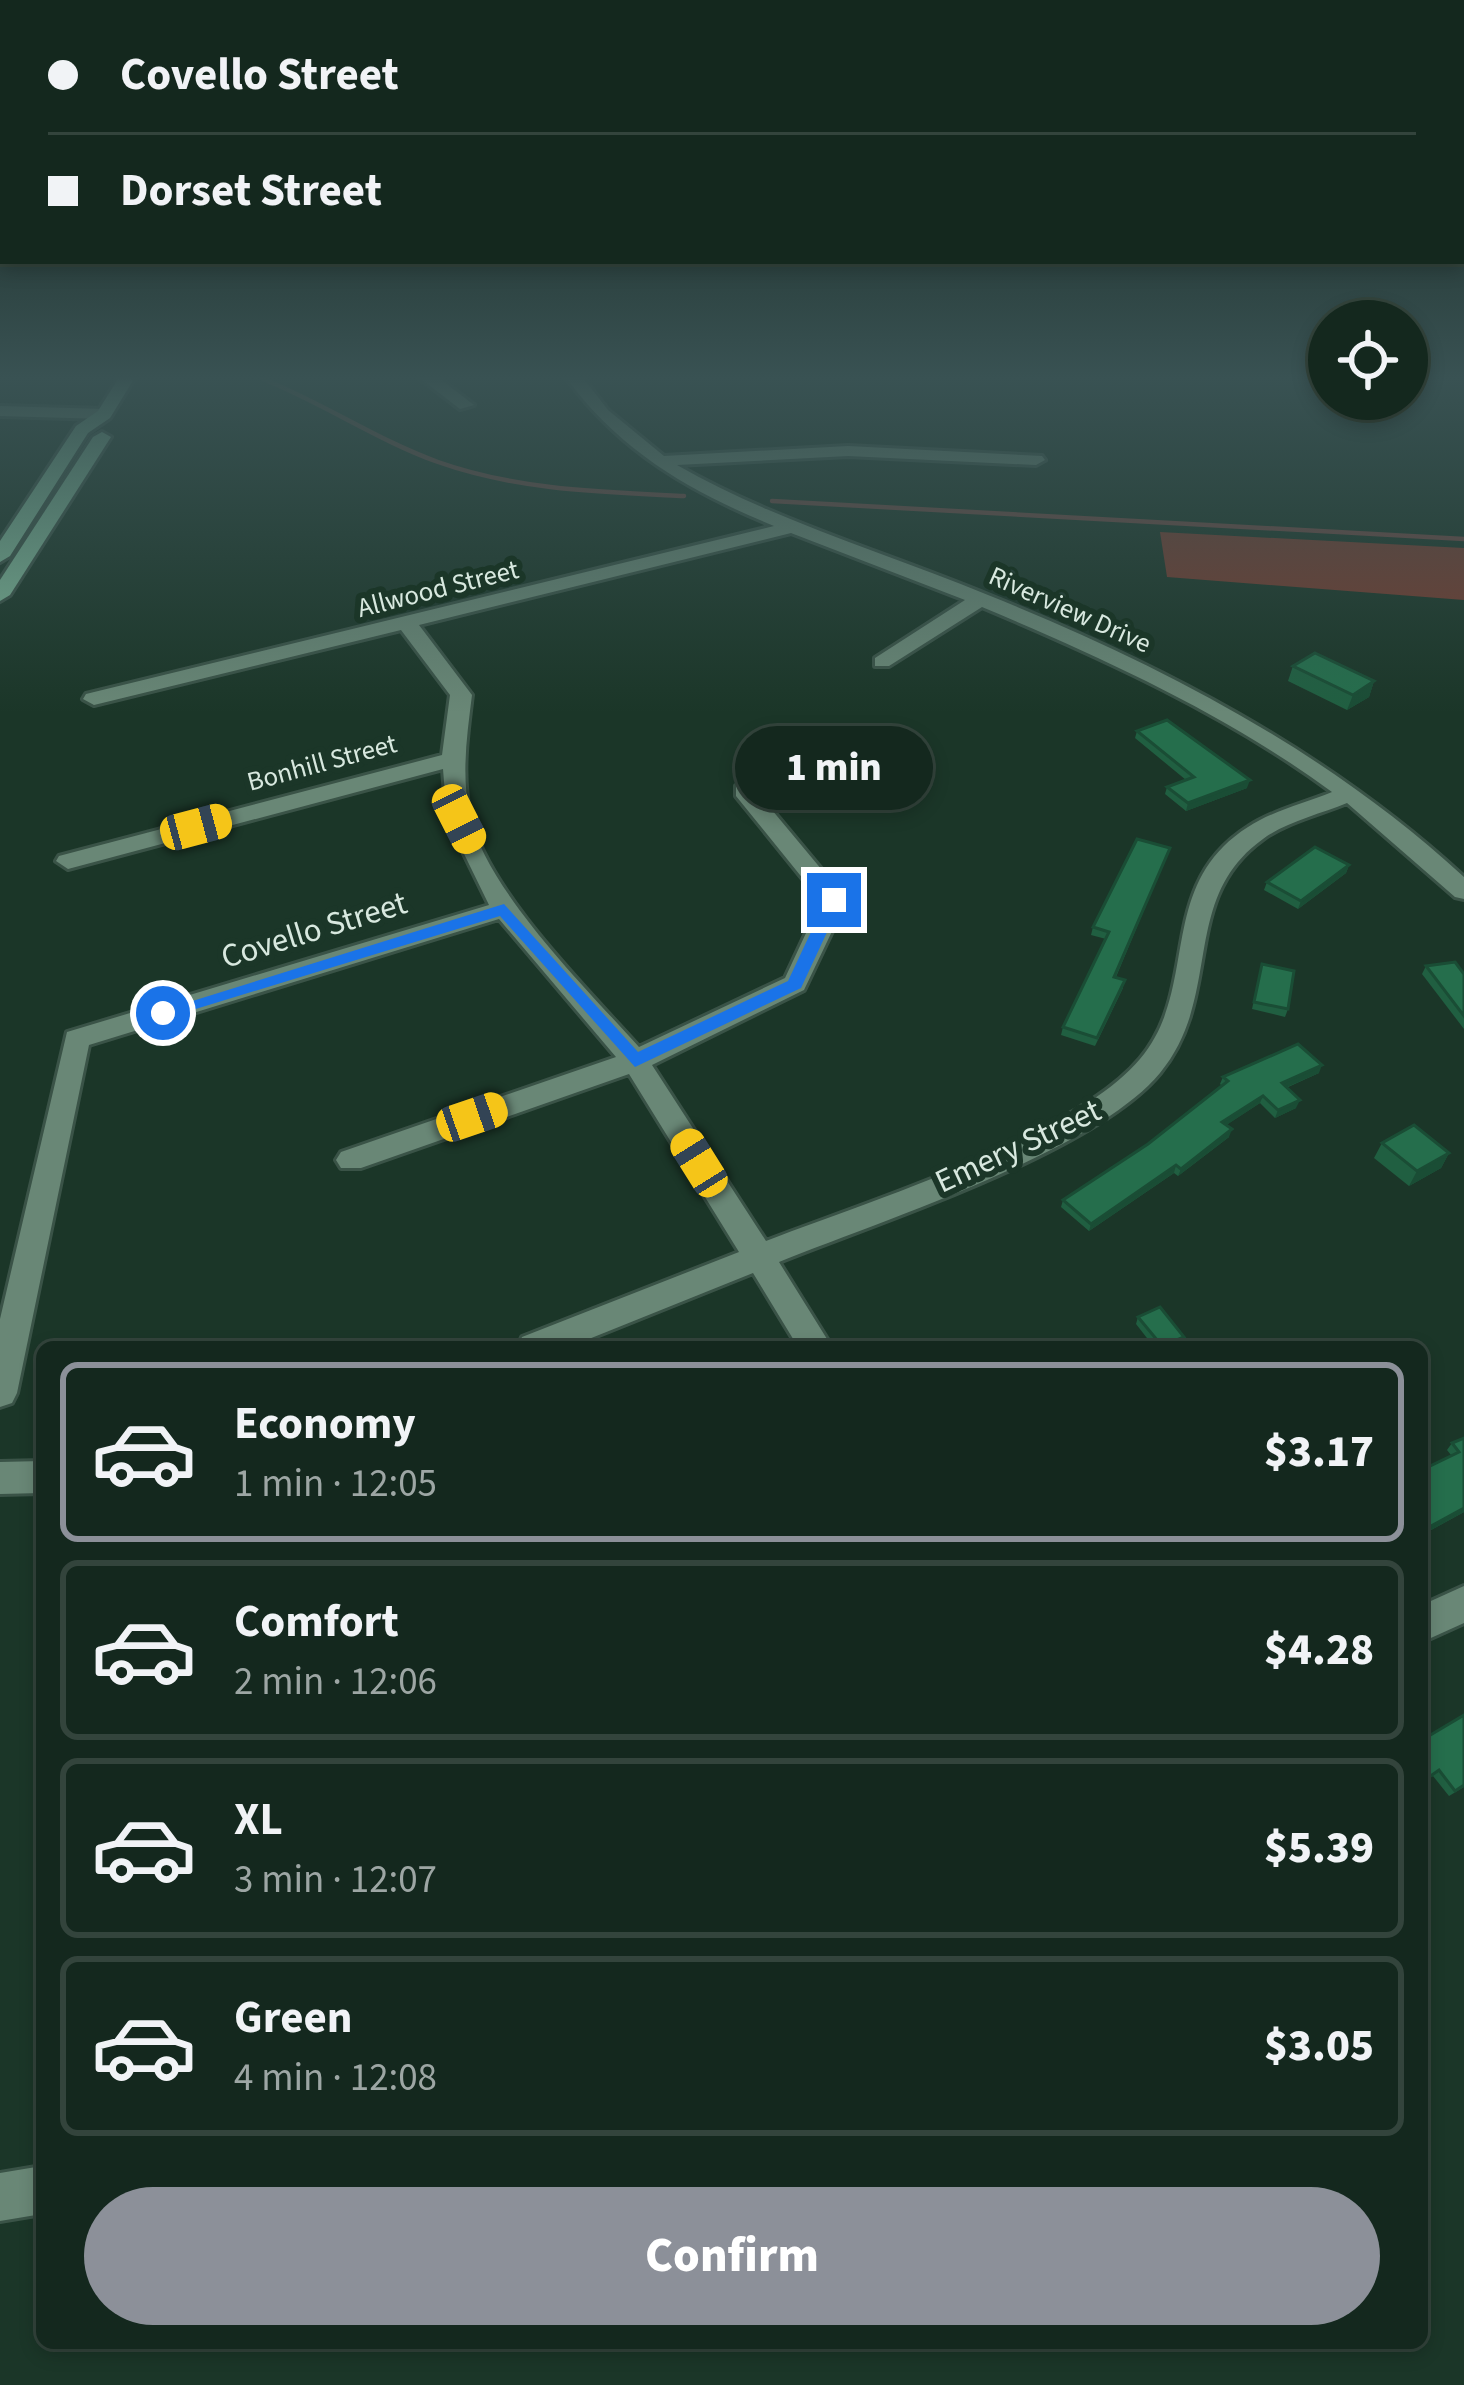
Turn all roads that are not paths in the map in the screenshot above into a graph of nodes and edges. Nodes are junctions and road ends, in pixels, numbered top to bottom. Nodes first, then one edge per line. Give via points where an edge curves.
1 (43, 490) edge
2 (67, 490) edge
3 (710, 490) edge
4 (794, 527) junction
5 (0, 556) edge
6 (0, 595) edge
7 (982, 599) junction
8 (408, 625) junction
9 (882, 662) dead end
10 (94, 699) dead end
11 (453, 759) junction
12 (744, 791) dead end
13 (1350, 793) junction
14 (68, 861) dead end
15 (1464, 891) edge
16 (504, 909) junction
17 (635, 1061) junction
18 (351, 1160) dead end
19 (760, 1257) junction
20 (549, 1341) edge
21 (811, 1341) edge
22 (0, 1393) edge
23 (36, 1477) edge
24 (0, 1478) edge
25 (1464, 1604) edge
26 (1428, 1621) edge
27 (36, 2191) edge
28 (0, 2197) edge

1 - 5 main road
2 - 6 main road
3 - 4 street, Riverview Drive
4 - 7 street, Riverview Drive
4 - 8 street, Allwood Street
7 - 9 street
7 - 13 street, Riverview Drive via 1222,709
8 - 10 street, Allwood Street
8 - 11 street via 461,695
11 - 14 street, Bonhill Street
11 - 16 street via 459,819
12 - 17 street via 834,900 795,984
13 - 15 street, Riverview Drive
13 - 19 street, Emery Street via 1256,832 1216,869 1196,915 1175,1028 1122,1094 1047,1139
16 - 17 street
16 - 22 street, Covello Street via 77,1039
17 - 18 street
17 - 19 street
19 - 20 street, Emery Street
19 - 21 street
23 - 24 street
25 - 26 street
27 - 28 street

